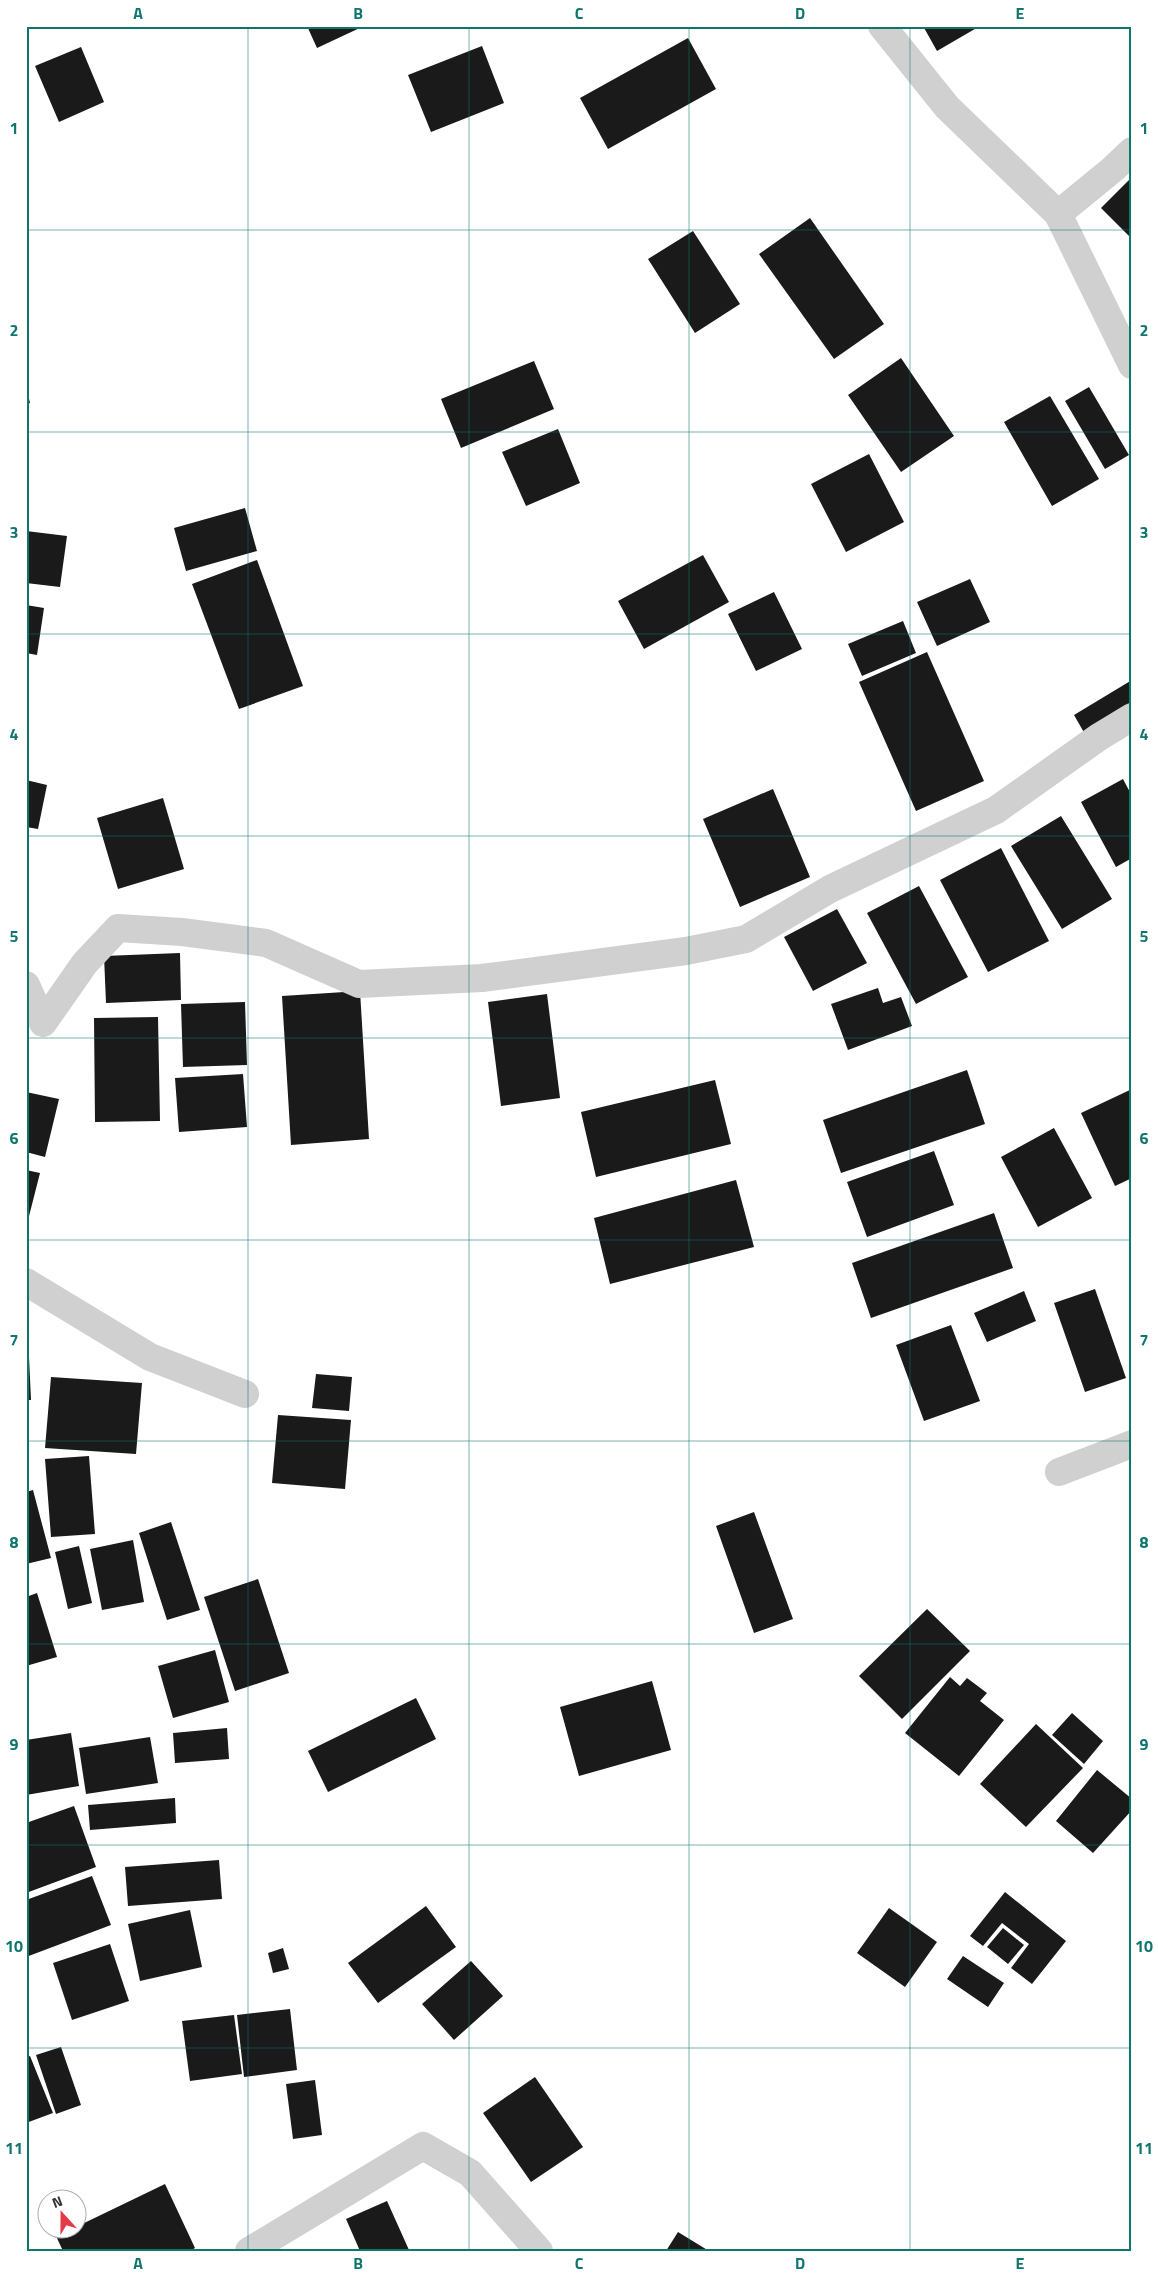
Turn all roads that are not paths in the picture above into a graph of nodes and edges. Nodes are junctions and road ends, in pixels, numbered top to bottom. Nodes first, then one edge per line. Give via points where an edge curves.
1 (882, 26) edge
2 (1132, 151) edge
3 (1058, 214) junction
4 (1132, 365) edge
5 (1132, 717) edge
6 (26, 985) edge
7 (26, 1282) edge
8 (245, 1394) dead end
9 (1132, 1444) edge
10 (1059, 1472) dead end
11 (249, 2251) edge
12 (539, 2251) edge

1 - 3 street via 947,107
2 - 3 street
3 - 4 street
5 - 6 street via 1098,736 996,810 830,889 746,939 686,951 482,978 358,984 266,944 182,932 118,928 85,963 43,1023
7 - 8 street via 150,1357
9 - 10 street
11 - 12 street via 423,2146 470,2173

